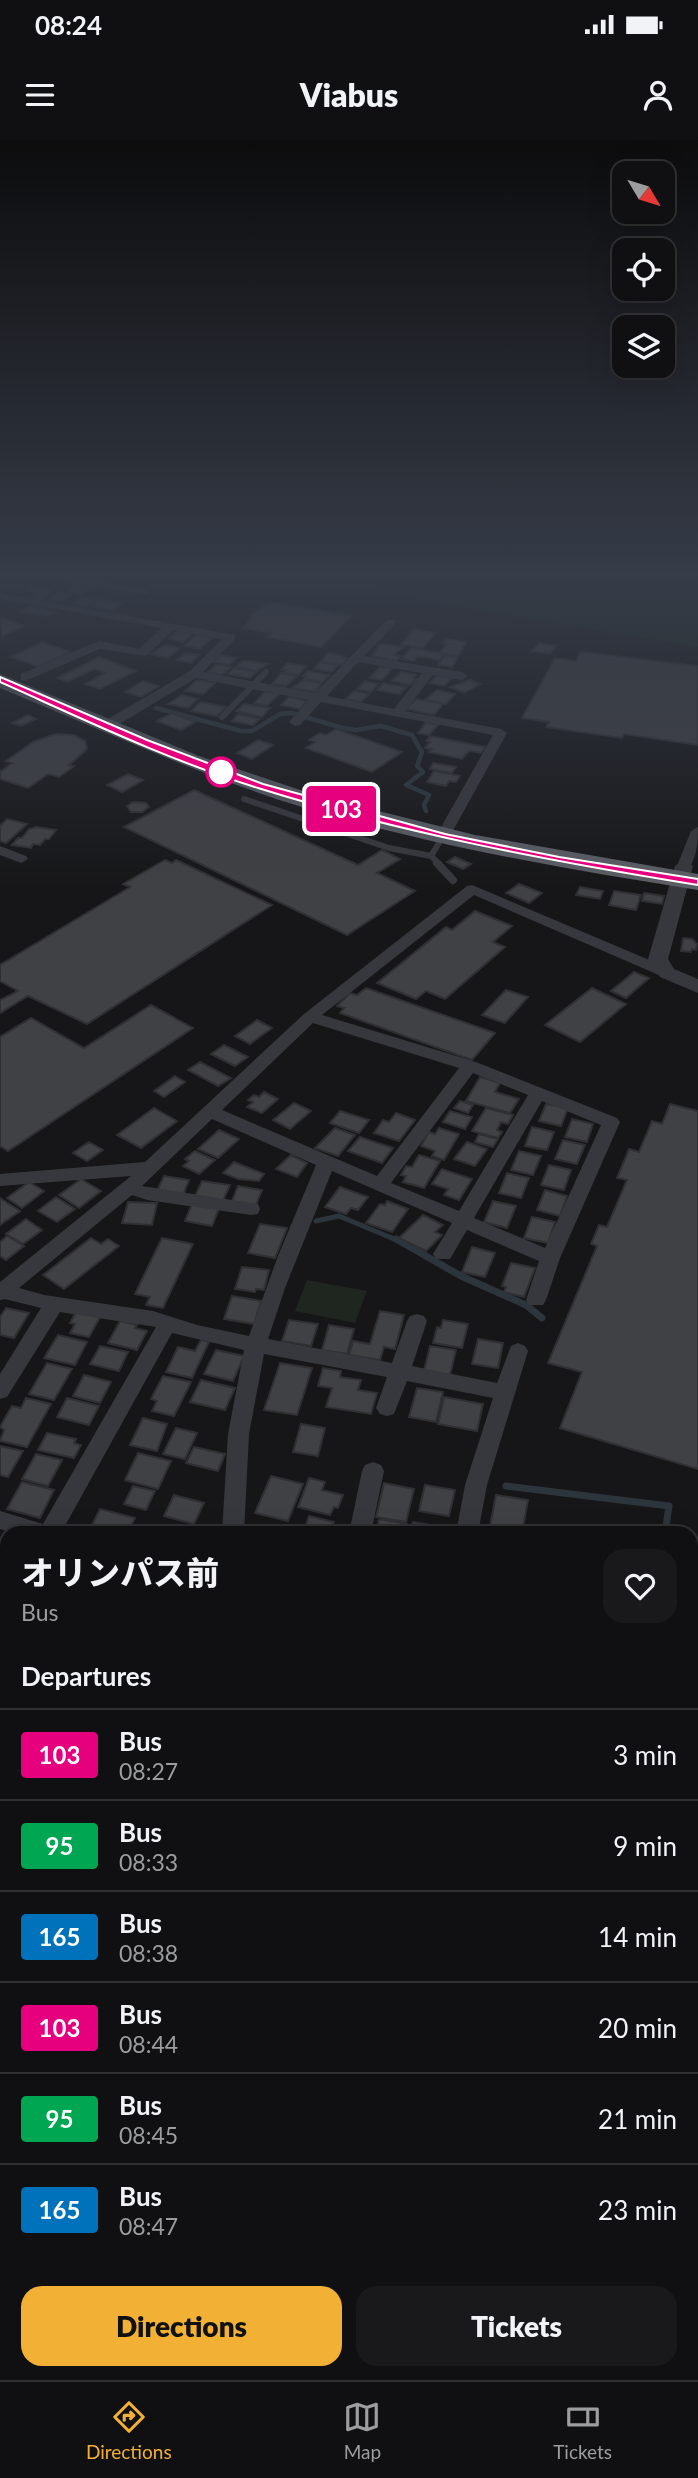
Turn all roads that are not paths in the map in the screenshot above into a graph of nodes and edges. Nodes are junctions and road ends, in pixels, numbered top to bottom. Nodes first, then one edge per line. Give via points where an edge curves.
1 (4, 682) edge
2 (34, 682) edge
3 (181, 682) edge
4 (230, 682) edge
5 (256, 682) edge
6 (333, 682) edge
7 (422, 682) edge
8 (252, 686) junction
9 (318, 697) junction
10 (397, 713) junction
11 (222, 717) dead end
12 (299, 718) dead end
13 (113, 722) junction
14 (244, 799) dead end
15 (698, 831) edge
16 (441, 839) junction
17 (0, 850) edge
18 (21, 859) dead end
19 (690, 874) edge
20 (453, 880) dead end
21 (667, 973) junction
22 (698, 987) edge
23 (310, 1017) junction
24 (470, 1066) junction
25 (538, 1092) junction
26 (210, 1112) junction
27 (327, 1161) junction
28 (150, 1168) junction
29 (1, 1180) edge
30 (380, 1185) junction
31 (129, 1188) junction
32 (251, 1209) dead end
33 (461, 1220) junction
34 (443, 1254) dead end
35 (550, 1258) junction
36 (1, 1292) edge
37 (536, 1300) dead end
38 (55, 1303) junction
39 (416, 1321) dead end
40 (167, 1325) junction
41 (257, 1345) junction
42 (519, 1350) dead end
43 (399, 1369) junction
44 (0, 1391) edge
45 (505, 1393) junction
46 (387, 1408) dead end
47 (373, 1471) dead end
48 (0, 1520) edge
49 (20, 1526) edge
50 (53, 1526) edge
51 (233, 1526) edge
52 (361, 1526) edge
53 (468, 1526) edge

1 - 13 highway
2 - 13 highway
3 - 13 street
4 - 8 street
5 - 8 lane
6 - 9 street
7 - 10 street
8 - 9 street
8 - 11 lane
9 - 10 street
9 - 12 street
10 - 16 street via 501,733
13 - 16 highway via 260,786
14 - 16 lane via 389,848
15 - 19 street
16 - 19 highway via 559,860
16 - 20 lane
17 - 18 street
19 - 21 street via 658,954
21 - 22 street
21 - 23 street via 472,889
23 - 24 street
23 - 26 street
24 - 25 street
24 - 30 street
25 - 33 street
25 - 35 street via 611,1122
26 - 27 street
26 - 28 street
27 - 30 street
27 - 41 street
28 - 29 street
28 - 31 street
30 - 33 street
31 - 32 street
31 - 36 street
33 - 34 street
33 - 35 street
35 - 37 street
36 - 38 street
38 - 40 street via 153,1318
38 - 44 street
39 - 43 street
40 - 41 street
40 - 50 street
41 - 43 street
41 - 51 street via 240,1419
42 - 45 street
43 - 45 street
43 - 46 street
45 - 53 street
47 - 52 street
48 - 49 street

